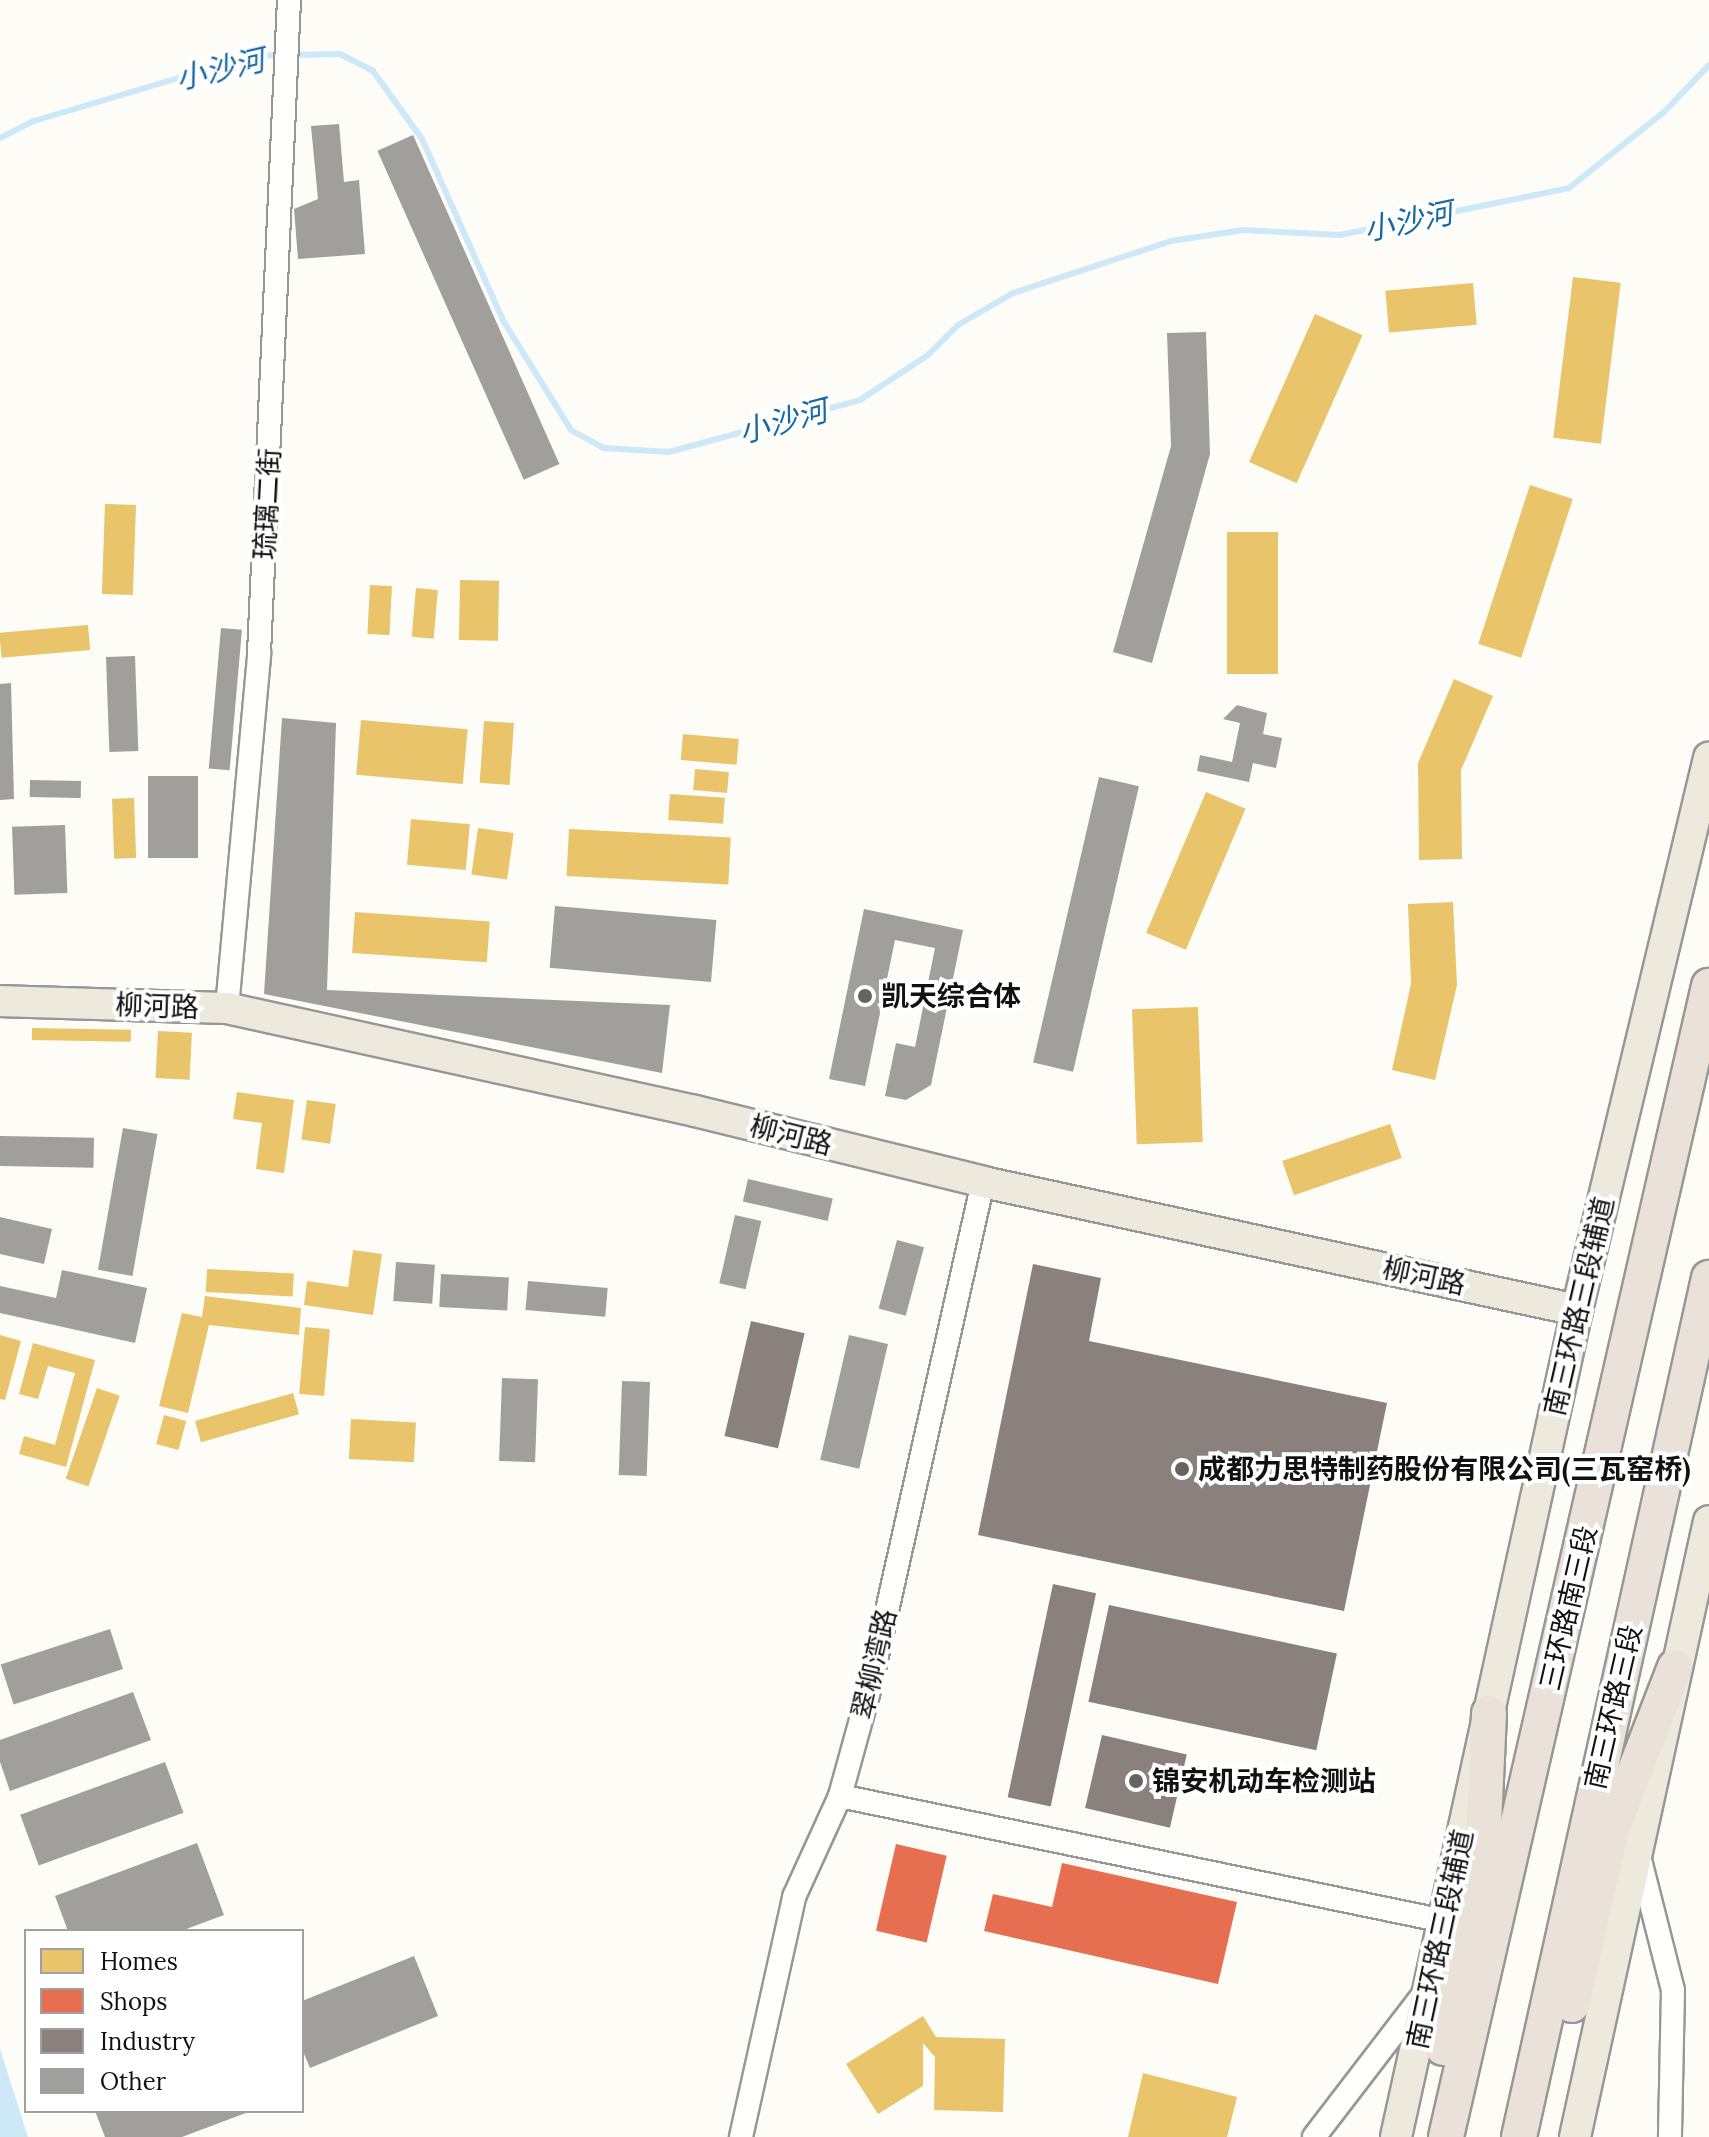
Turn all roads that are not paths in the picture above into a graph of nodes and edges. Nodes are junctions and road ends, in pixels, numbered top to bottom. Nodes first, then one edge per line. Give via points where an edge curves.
1 (289, 0) edge
2 (1709, 758) edge
3 (1709, 986) edge
4 (0, 1001) edge
5 (227, 1008) junction
6 (983, 1182) junction
7 (1709, 1278) edge
8 (1577, 1310) junction
9 (1709, 1521) edge
10 (1675, 1667) junction
11 (1489, 1713) junction
12 (840, 1796) junction
13 (1638, 1852) junction
14 (1444, 1921) junction
15 (1431, 1984) junction
16 (741, 2137) edge
17 (1314, 2137) edge
18 (1396, 2137) edge
19 (1424, 2137) edge
20 (1446, 2137) edge
21 (1519, 2137) edge
22 (1538, 2137) edge
23 (1575, 2137) edge
24 (1670, 2137) edge

1 - 5 street, 琉璃二街 via 259,653
2 - 8 main road, 南三环路三段辅道
3 - 20 highway, 三环路南三段
4 - 5 main road, 柳河路
5 - 6 main road, 柳河路 via 695,1111
6 - 8 main road, 柳河路
6 - 12 street, 翠柳湾路
7 - 21 highway, 南三环路三段
8 - 11 main road, 南三环路三段辅道
9 - 10 main road
10 - 13 main road
10 - 22 highway via 1611,1832
11 - 14 main road, 南三环路三段辅道
11 - 19 highway via 1482,1868
12 - 14 street
12 - 16 street, 翠柳湾路 via 794,1897
13 - 23 main road
13 - 24 street via 1673,1990
14 - 15 main road, 南三环路三段辅道
15 - 17 street
15 - 18 main road, 南三环路三段辅道

